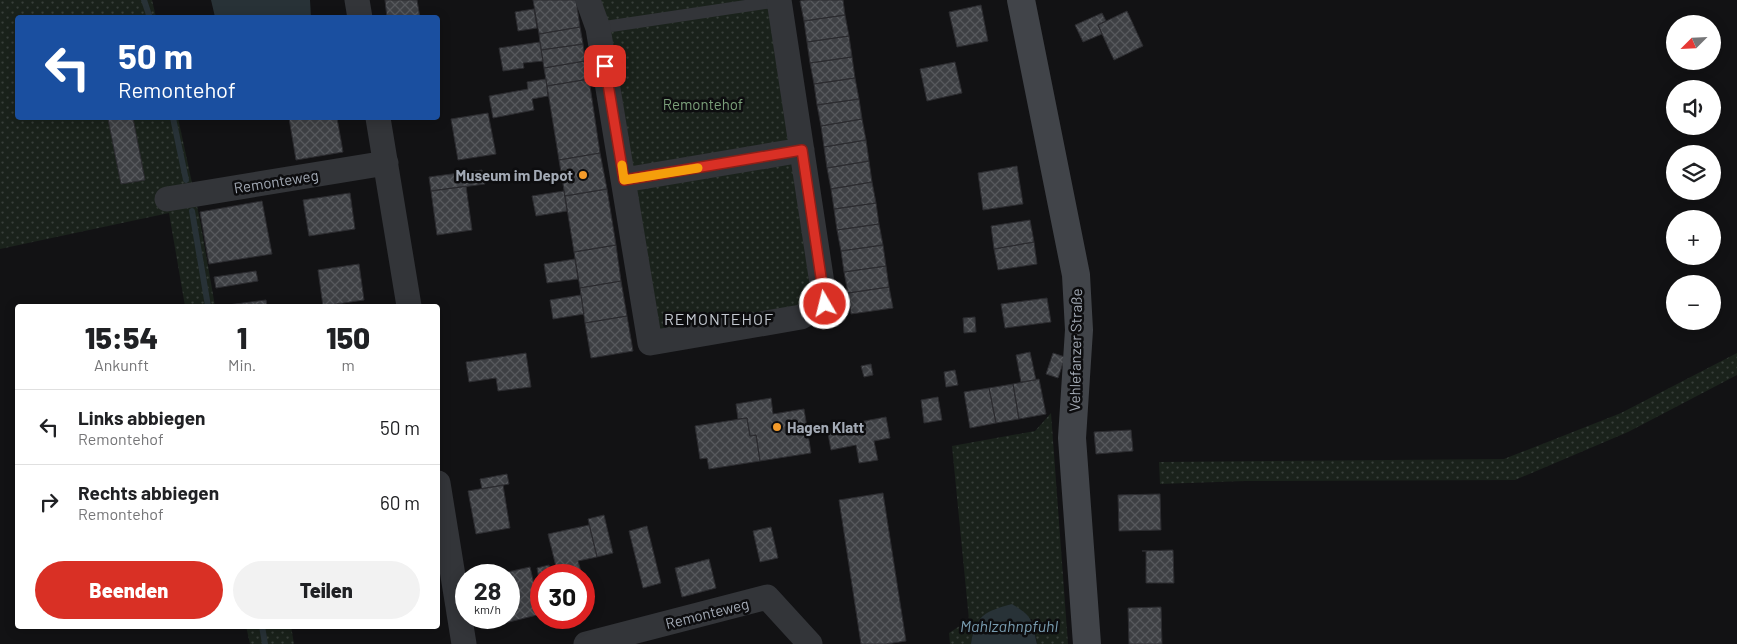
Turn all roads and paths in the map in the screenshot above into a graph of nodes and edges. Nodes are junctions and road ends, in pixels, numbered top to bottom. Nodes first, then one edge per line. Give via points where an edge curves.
1 (357, 0) edge
2 (588, 0) edge
3 (1021, 0) edge
4 (779, 1) edge
5 (360, 15) edge
6 (598, 28) junction
7 (378, 120) edge
8 (802, 150) junction
9 (386, 164) junction
10 (624, 180) junction
11 (167, 199) dead end
12 (409, 304) edge
13 (440, 495) edge
14 (464, 644) edge
15 (586, 644) edge
16 (810, 644) edge
17 (1087, 644) edge

1 - 5 street
2 - 6 street
3 - 17 street, Vehlefanzer Straße via 1076,275 1079,330 1072,438
4 - 6 lane
4 - 8 street
6 - 10 street
7 - 9 street
8 - 10 street
8 - 10 street via 825,304 801,317 650,342
9 - 11 street, Remonteweg
9 - 12 street
13 - 14 street
15 - 16 street, Remonteweg via 767,597

